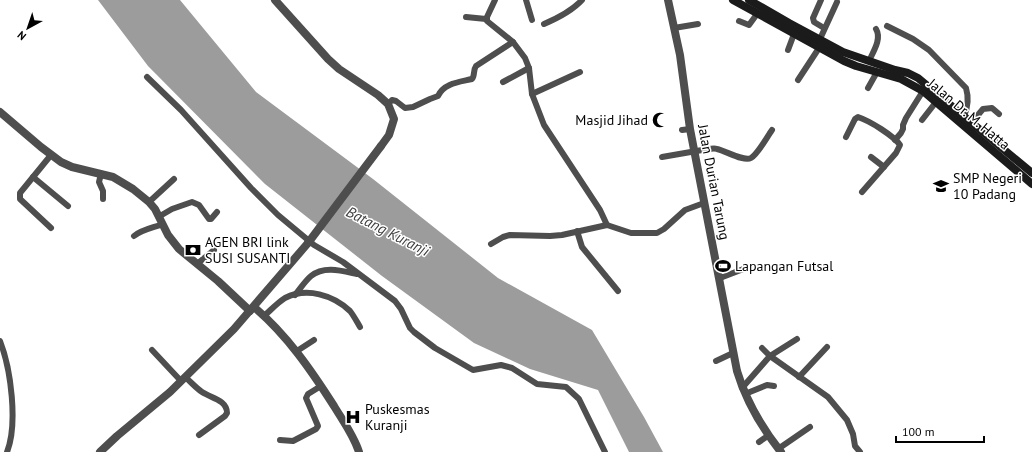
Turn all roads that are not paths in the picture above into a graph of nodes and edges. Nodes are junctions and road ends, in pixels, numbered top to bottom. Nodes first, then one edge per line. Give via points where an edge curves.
1 (274, 0) edge
2 (495, 0) edge
3 (526, 0) edge
4 (582, 0) edge
5 (668, 0) edge
6 (733, 0) edge
7 (748, 0) edge
8 (821, 0) edge
9 (837, 2) dead end
10 (760, 7) edge
11 (466, 17) dead end
12 (486, 19) junction
13 (532, 20) dead end
14 (739, 21) dead end
15 (544, 24) dead end
16 (698, 24) dead end
17 (887, 26) dead end
18 (674, 28) junction
19 (824, 28) junction
20 (876, 29) dead end
21 (794, 34) junction
22 (513, 42) junction
23 (819, 44) junction
24 (788, 50) dead end
25 (870, 61) junction
26 (530, 68) junction
27 (580, 72) dead end
28 (877, 72) junction
29 (146, 77) dead end
30 (798, 80) dead end
31 (503, 82) dead end
32 (868, 88) dead end
33 (923, 91) junction
34 (532, 94) junction
35 (936, 102) junction
36 (388, 104) junction
37 (0, 112) edge
38 (999, 114) dead end
39 (964, 116) junction
40 (922, 120) dead end
41 (972, 122) junction
42 (772, 130) dead end
43 (846, 137) dead end
44 (895, 140) junction
45 (695, 152) junction
46 (51, 155) junction
47 (871, 156) dead end
48 (662, 157) dead end
49 (884, 168) junction
50 (1032, 172) edge
51 (101, 174) junction
52 (32, 177) junction
53 (174, 179) dead end
54 (1032, 184) edge
55 (862, 192) dead end
56 (103, 199) dead end
57 (149, 202) junction
58 (704, 203) junction
59 (68, 206) dead end
60 (217, 212) dead end
61 (160, 216) junction
62 (163, 224) junction
63 (607, 225) junction
64 (51, 228) dead end
65 (577, 231) junction
66 (134, 236) dead end
67 (492, 244) dead end
68 (214, 250) dead end
69 (197, 264) junction
70 (746, 268) dead end
71 (359, 275) junction
72 (720, 278) junction
73 (618, 291) dead end
74 (295, 295) junction
75 (252, 309) junction
76 (264, 316) junction
77 (360, 327) dead end
78 (797, 339) dead end
79 (314, 340) dead end
80 (0, 342) edge
81 (827, 347) dead end
82 (762, 348) dead end
83 (152, 350) dead end
84 (297, 351) junction
85 (733, 353) junction
86 (770, 356) junction
87 (716, 361) dead end
88 (799, 377) junction
89 (183, 379) junction
90 (321, 386) junction
91 (774, 386) dead end
92 (743, 391) junction
93 (810, 427) dead end
94 (853, 434) junction
95 (200, 435) dead end
96 (769, 435) junction
97 (280, 440) dead end
98 (759, 442) dead end
99 (780, 450) edge
100 (7, 452) edge
101 (100, 452) edge
102 (359, 452) edge
103 (605, 452) edge
104 (852, 452) edge
105 (860, 452) edge

1 - 36 street via 328,59
2 - 12 street
3 - 13 street
4 - 15 street via 556,19
5 - 18 street, Jalan Durian Tarung
6 - 10 main road, Jalan Dr. M. Hatta
7 - 10 main road, Jalan Dr. M. Hatta
8 - 19 street via 813,18 814,22
9 - 19 street
10 - 14 street via 749,25
10 - 21 main road, Jalan Dr. M. Hatta
10 - 23 main road, Jalan Dr. M. Hatta
11 - 12 street
12 - 22 street
16 - 18 street
17 - 39 street via 929,50 966,88 968,108
18 - 45 street, Jalan Durian Tarung via 680,55 686,129
19 - 23 street
20 - 25 street via 878,40
21 - 23 main road, Jalan Dr. M. Hatta
21 - 24 street
22 - 26 street
22 - 36 street via 476,66 474,78 471,80 449,85 438,96 413,107 405,108 396,100
23 - 25 main road, Jalan Dr. M. Hatta
23 - 28 main road, Jalan Dr. M. Hatta via 844,62
23 - 30 street
25 - 39 main road, Jalan Dr. M. Hatta via 918,78
26 - 31 street
26 - 34 street
27 - 34 street
28 - 32 street
28 - 33 main road, Jalan Dr. M. Hatta via 901,79
29 - 71 street via 181,110 278,215 314,245
33 - 35 main road, Jalan Dr. M. Hatta
33 - 44 street via 906,118 901,134
34 - 63 street via 544,125 588,190
35 - 40 street
35 - 54 main road, Jalan Dr. M. Hatta
36 - 75 street, bridge via 394,119 389,136 308,243
37 - 46 street
38 - 41 street via 992,108 983,109
39 - 41 main road, Jalan Dr. M. Hatta
41 - 50 main road, Jalan Dr. M. Hatta
42 - 45 street via 752,158 743,159 716,149
43 - 44 street via 855,118 858,117
44 - 49 street via 900,146
45 - 48 street
45 - 58 street, Jalan Durian Tarung
46 - 51 street via 72,167
46 - 52 street
47 - 49 street
49 - 55 street
51 - 56 street via 99,182
51 - 57 street via 123,182
52 - 59 street
52 - 64 street via 20,193 20,198
53 - 57 street
57 - 61 street
58 - 63 street via 685,210 657,233 631,233
58 - 72 street, Jalan Durian Tarung
60 - 61 street via 209,219 199,206 192,202
61 - 62 street
62 - 66 street via 142,230
62 - 69 street via 178,249
63 - 65 street
65 - 67 street via 550,236 510,235
65 - 73 street via 582,247
68 - 69 street
69 - 75 street
70 - 72 street
71 - 74 street via 338,270 321,271 311,276
71 - 103 street via 395,301 404,313 410,328 424,340 473,370 501,366 512,368 538,384 566,387 579,399
72 - 85 street, Jalan Durian Tarung
74 - 76 street via 274,306
74 - 77 street via 309,292 336,301 351,312
75 - 76 street
75 - 89 street
76 - 84 street
78 - 86 street
79 - 84 street
80 - 100 street via 7,360 13,415
81 - 88 street
82 - 86 street
83 - 89 street
84 - 90 street
85 - 87 street
85 - 92 street, Jalan Durian Tarung
86 - 88 street
86 - 92 street
88 - 94 street via 828,397 847,420
89 - 95 street via 220,401 227,410 225,416
89 - 101 street
90 - 97 street via 306,398 318,426 316,430 294,441
90 - 102 street
91 - 92 street via 767,385
92 - 96 street, Jalan Durian Tarung
93 - 99 street
94 - 104 street
94 - 105 street via 854,446
96 - 98 street
96 - 99 street, Jalan Durian Tarung

